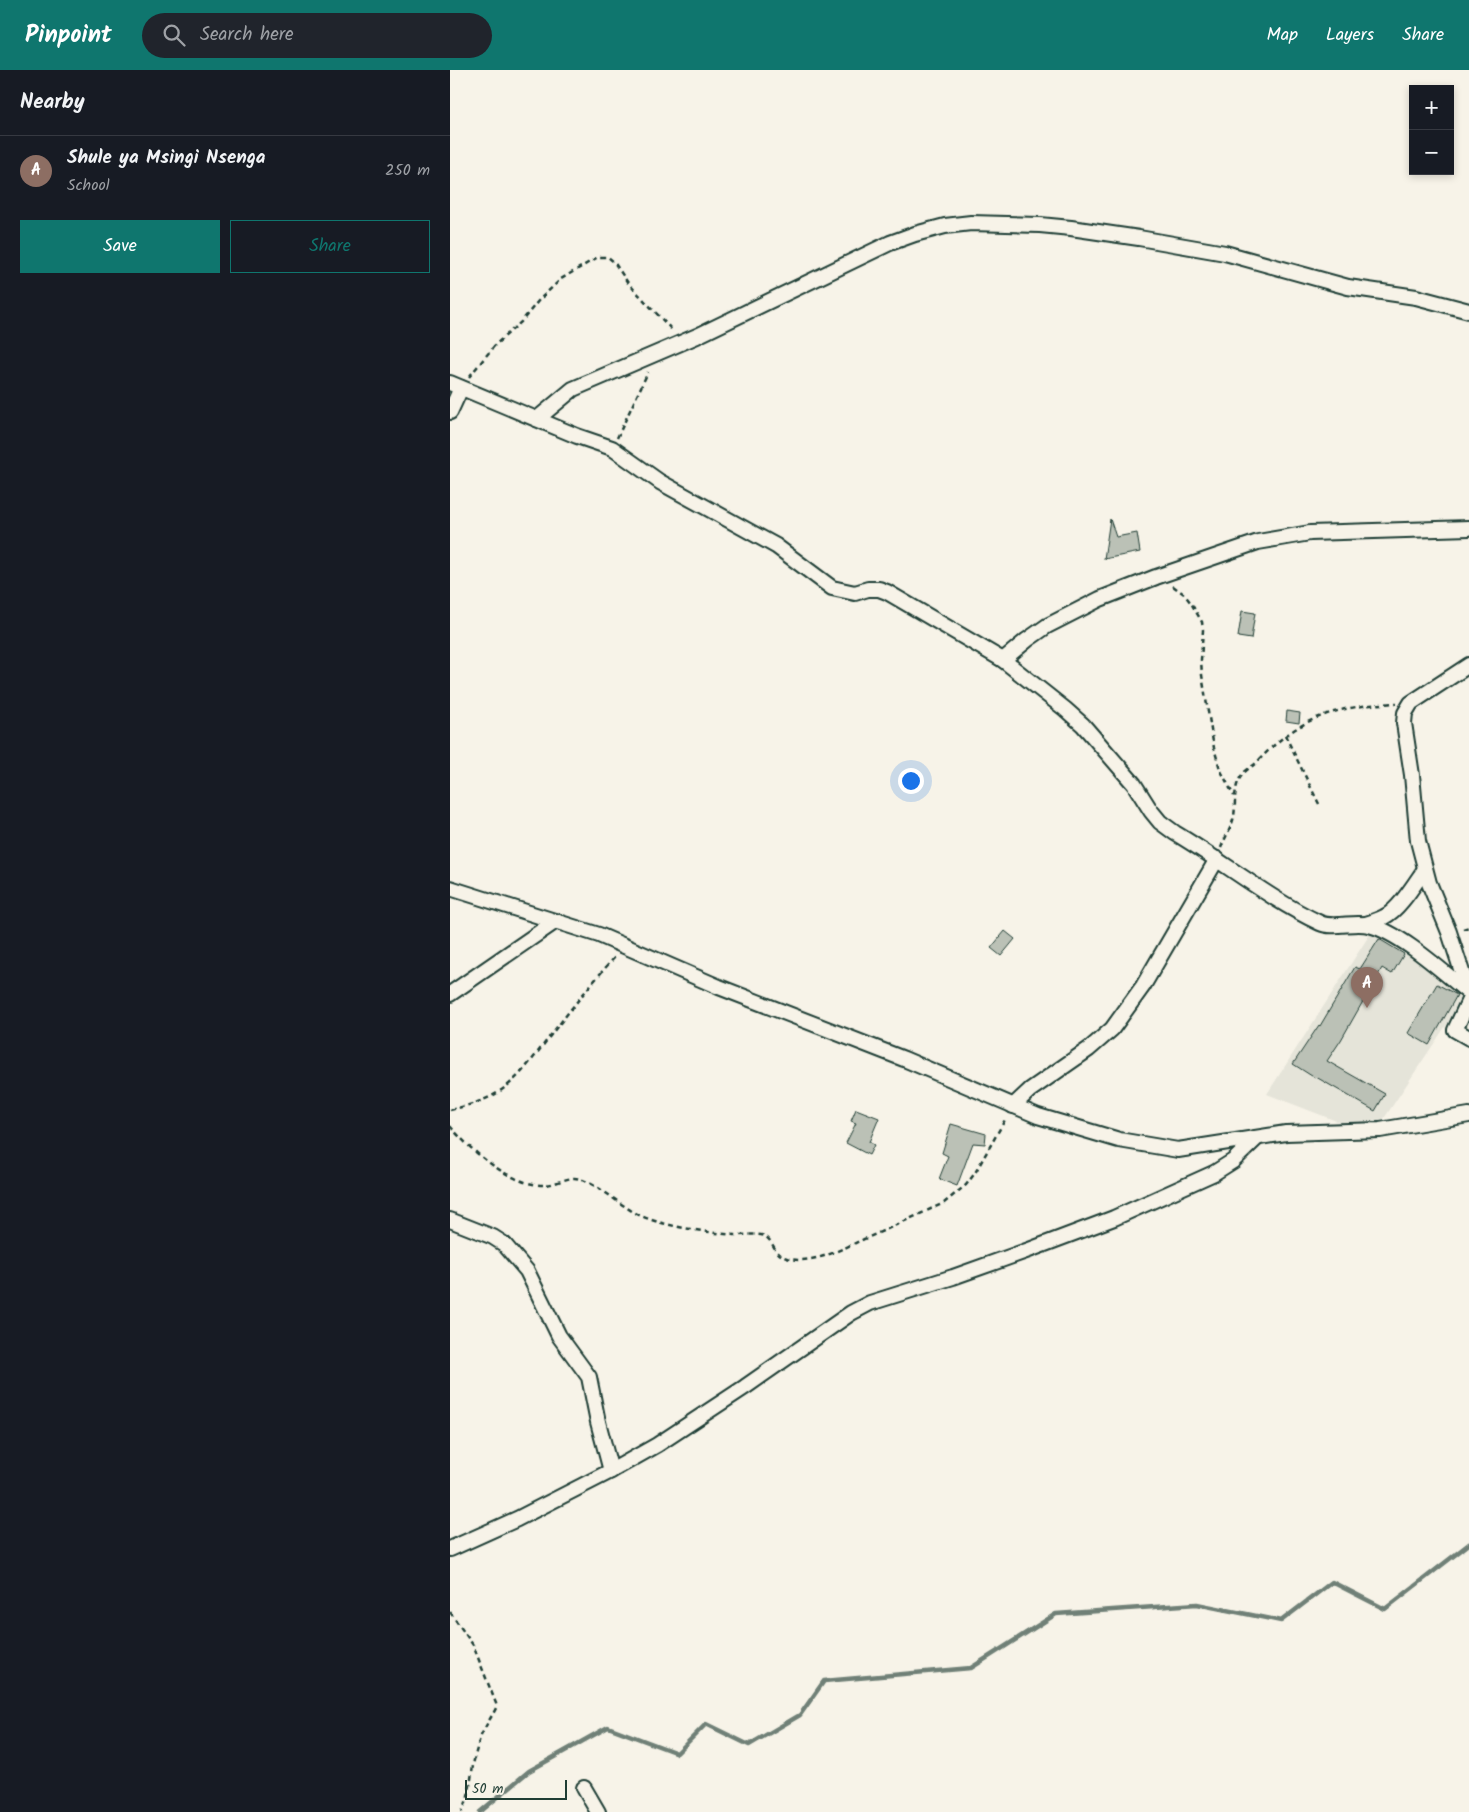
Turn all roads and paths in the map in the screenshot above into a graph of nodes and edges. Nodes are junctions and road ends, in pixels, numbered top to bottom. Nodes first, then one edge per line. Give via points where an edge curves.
1 (1469, 311) edge
2 (680, 342) junction
3 (656, 353) junction
4 (455, 386) edge
5 (450, 412) edge
6 (537, 419) junction
7 (612, 448) junction
8 (1469, 528) edge
9 (1156, 577) junction
10 (1002, 660) junction
11 (1469, 665) edge
12 (1411, 704) junction
13 (1285, 735) junction
14 (1234, 797) junction
15 (1320, 806) dead end
16 (1217, 859) junction
17 (1425, 869) junction
18 (450, 888) edge
19 (556, 921) junction
20 (1366, 924) junction
21 (625, 946) junction
22 (1469, 982) edge
23 (450, 994) edge
24 (1469, 994) edge
25 (1469, 1000) edge
26 (1469, 1038) edge
27 (1013, 1106) junction
28 (450, 1110) edge
29 (1469, 1115) edge
30 (450, 1126) edge
31 (1260, 1136) junction
32 (450, 1220) edge
33 (610, 1471) junction
34 (450, 1549) edge
35 (450, 1612) edge
36 (584, 1788) dead end
37 (462, 1812) edge
38 (598, 1812) edge

1 - 2 street via 1416,297 1348,287 1206,249 1040,225 972,223 938,228 890,243
2 - 3 street
2 - 4 path via 628,283 614,262 603,256 561,278
3 - 6 street via 573,389
3 - 7 path
4 - 5 street
4 - 6 street
6 - 7 street
7 - 10 street via 660,482 776,546 832,588 855,593 868,589 887,592
8 - 9 street via 1310,532 1244,546
9 - 10 street via 1100,599 1047,626
9 - 14 path via 1184,594 1202,622 1201,668 1214,748
10 - 16 street via 1083,725 1134,784 1160,822
11 - 12 street
12 - 13 path via 1355,707 1316,718
12 - 17 street via 1404,718 1404,734 1412,775 1418,841
13 - 14 path via 1240,777
13 - 15 path
14 - 16 path via 1232,824
16 - 20 street via 1272,896 1323,924
16 - 27 street via 1143,986 1112,1030
17 - 20 street via 1390,913
17 - 22 street via 1463,976
18 - 19 street
19 - 21 street
19 - 23 street
20 - 24 street via 1378,927 1407,945
21 - 27 street
21 - 28 path via 560,1022 537,1055 507,1085 482,1100
25 - 26 street via 1455,1030
27 - 30 path via 975,1173 956,1195 843,1249 800,1260 778,1254 763,1235 726,1234 649,1219 578,1178 543,1185 530,1183 491,1165
27 - 31 street via 1119,1140 1161,1148 1178,1150
29 - 31 street via 1380,1130
31 - 33 street via 1233,1161 1187,1186 1071,1235 870,1303 657,1445
32 - 33 street via 481,1231 504,1244 527,1271 559,1336 589,1377
33 - 34 street
35 - 37 path via 473,1645 497,1706 483,1730 471,1771 468,1799
36 - 38 street

